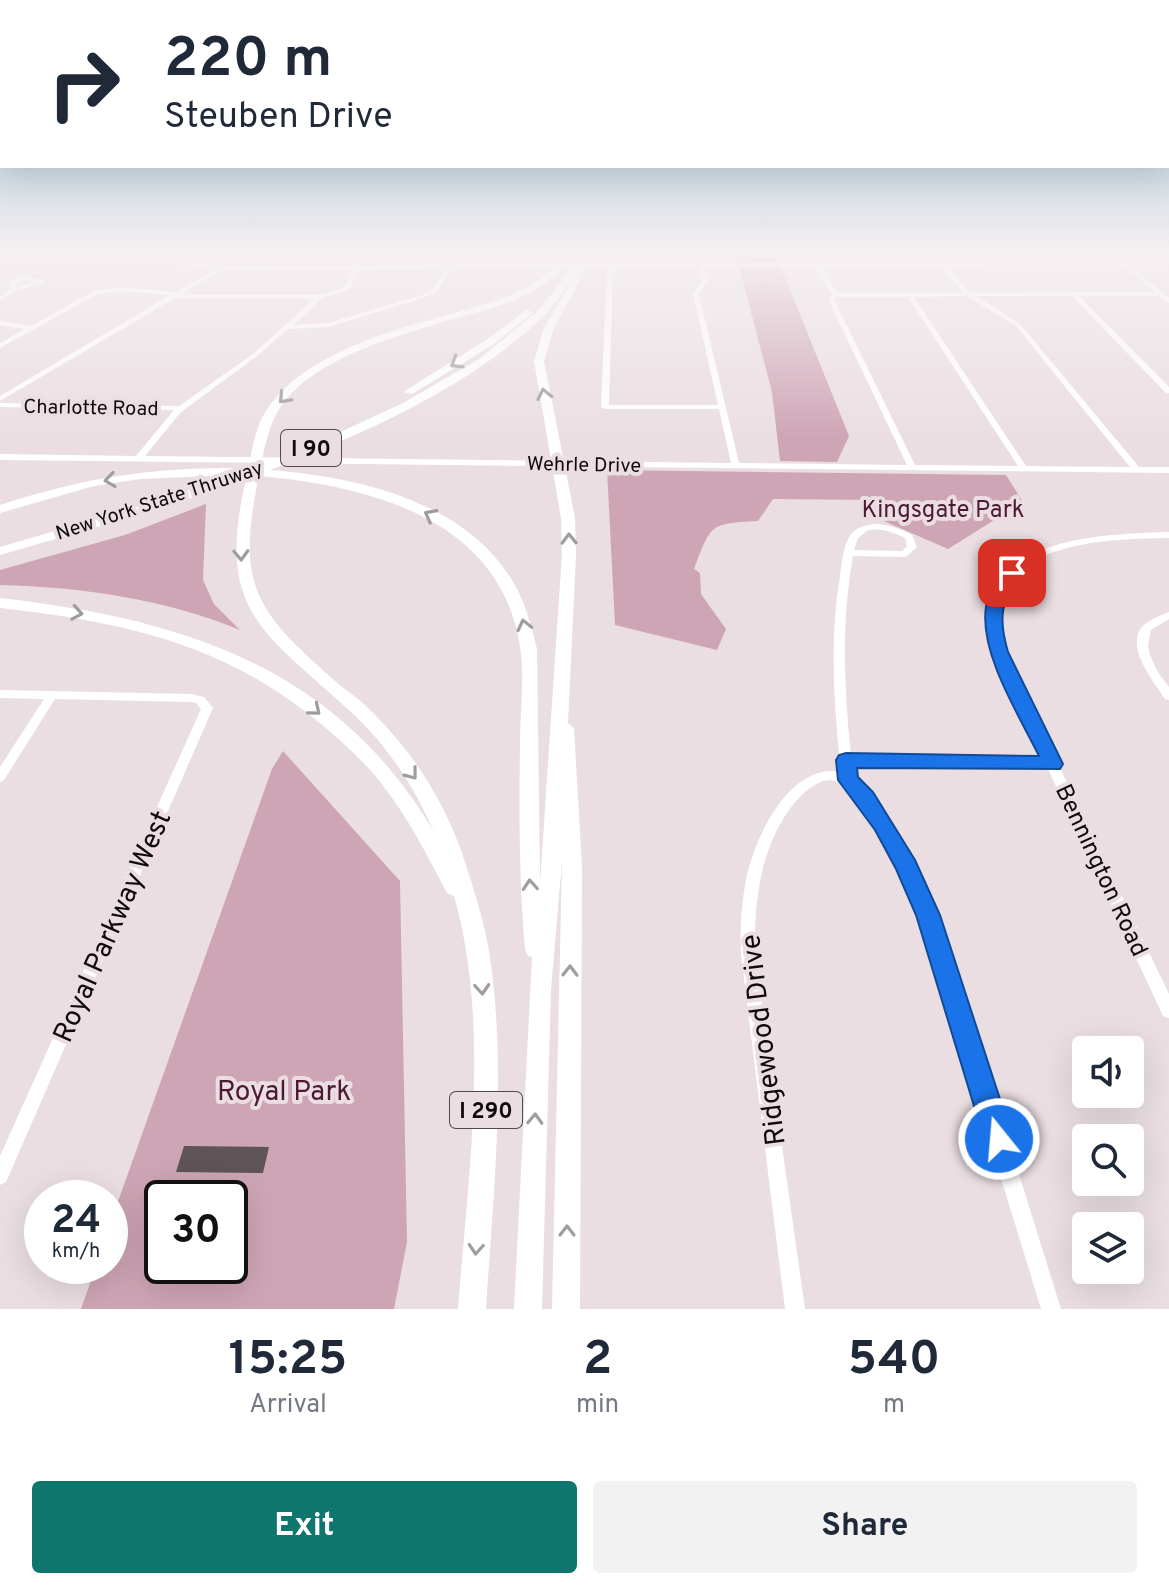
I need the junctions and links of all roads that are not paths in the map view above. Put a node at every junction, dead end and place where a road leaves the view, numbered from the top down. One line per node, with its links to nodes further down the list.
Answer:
1 (55, 316): 17 (street)
2 (140, 316): 20 (street)
3 (298, 316): 16 (street)
4 (358, 316): 16 (street)
5 (456, 316): 46 (highway, one-way to 46)
6 (524, 316): 33 (highway, New York State Thruway / I 90, one-way to 33)
7 (539, 316): 34 (highway, New York State Thruway / I 90)
8 (556, 316): 38 (highway, one-way to 8)
9 (608, 316): 22 (street)
10 (701, 316): 22 (street)
11 (839, 316): 27 (street)
12 (924, 316): 28 (street)
13 (1004, 316): 29 (street)
14 (1095, 316): 19 (street)
15 (0, 323): 17 (street)
16 (286, 327): 23 (street)
17 (33, 328): 18 (street)
18 (0, 346)
19 (1169, 391)
20 (0, 399)
21 (0, 405): 23 (street, Charlotte Road)
22 (722, 407): 26 (street)
23 (182, 408): 25 (street)
24 (0, 457): 25 (street, Wehrle Drive)
25 (138, 459): 26 (street, Wehrle Drive)
26 (736, 466): 27 (street, Wehrle Drive)
27 (912, 467): 28 (street, Wehrle Drive)
28 (1024, 469): 29 (street, Wehrle Drive)
29 (1136, 469): 30 (street, Wehrle Drive)
30 (1169, 470)
31 (0, 509): 47 (highway, one-way to 31)
32 (1169, 535): 43 (street, Bennington Road)
33 (0, 540)
34 (0, 551)
35 (849, 553): 35 (street); 42 (street)
36 (0, 603): 46 (highway, one-way to 46)
37 (1169, 615): 41 (street)
38 (559, 683): 47 (highway); 52 (highway, one-way to 38)
39 (0, 694): 40 (street)
40 (52, 695): 44 (street); 49 (street, Royal Parkway West)
41 (1169, 696)
42 (846, 760): 43 (street); 45 (street)
43 (1053, 764): 48 (street, Bennington Road)
44 (0, 777)
45 (848, 780): 53 (street, Ridgewood Drive); 54 (street)
46 (467, 913): 50 (highway, I 290, one-way to 50)
47 (540, 990): 51 (highway, I 290, one-way to 47)
48 (1169, 1011)
49 (0, 1176)
50 (472, 1309)
51 (528, 1309)
52 (566, 1309)
53 (795, 1309)
54 (1051, 1309)

